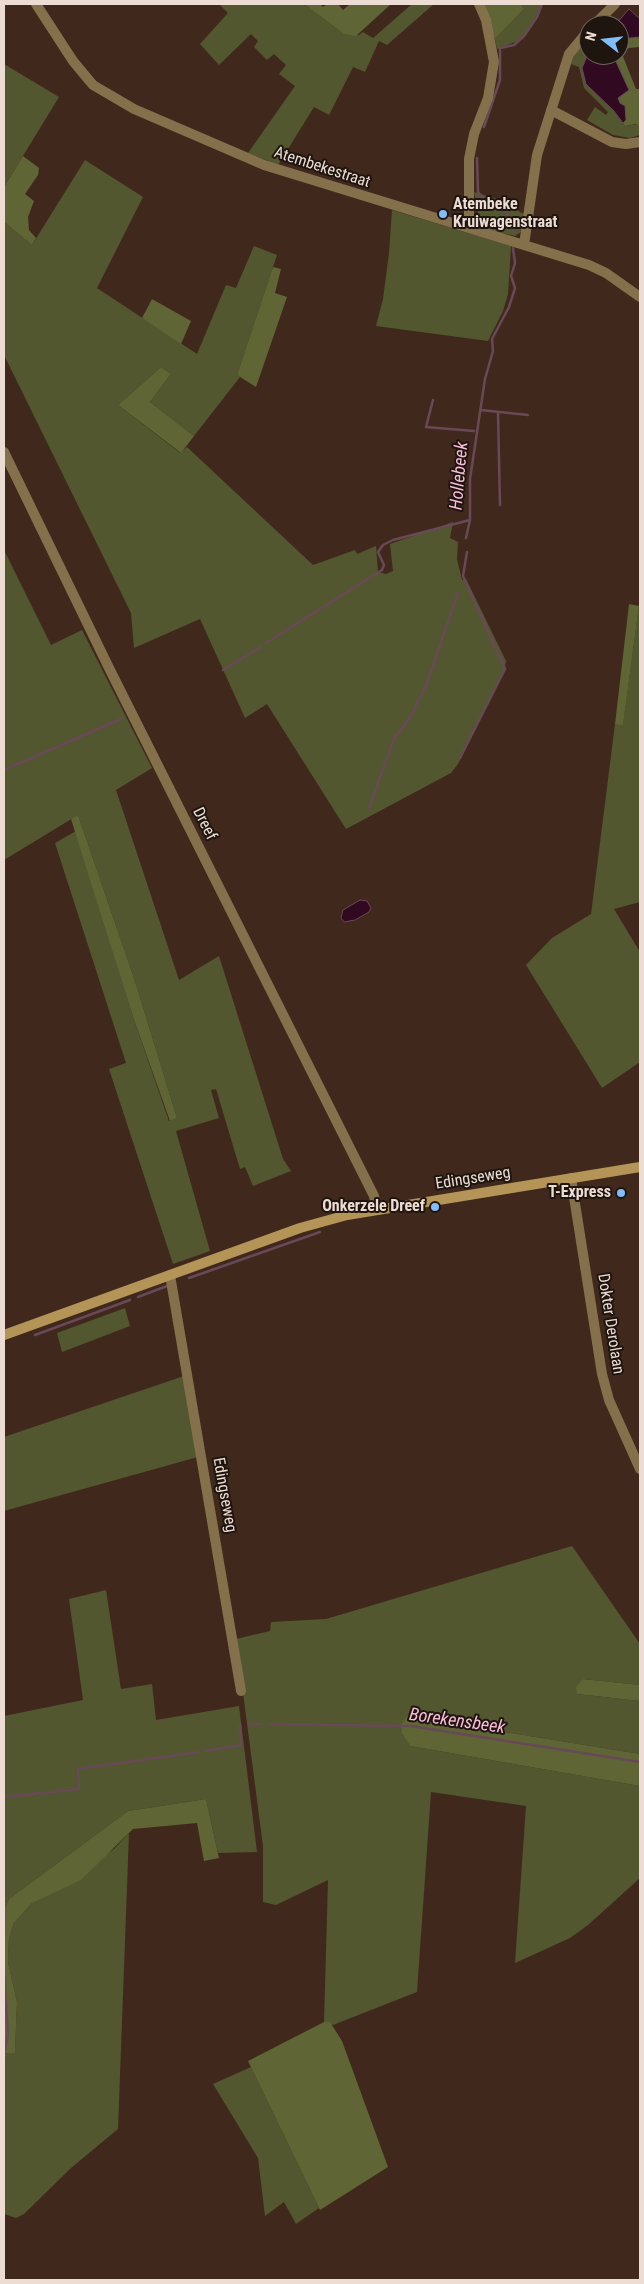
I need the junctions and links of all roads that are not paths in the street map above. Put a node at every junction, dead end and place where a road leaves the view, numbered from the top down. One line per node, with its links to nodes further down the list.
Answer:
1 (36, 4): 8 (street, Atembekestraat)
2 (478, 4): 8 (street)
3 (615, 4): 4 (street)
4 (604, 15)
5 (579, 42): 6 (street)
6 (551, 110): 7 (street); 9 (street)
7 (640, 142)
8 (469, 228): 9 (street, Atembekestraat)
9 (524, 245): 10 (street, Atembekestraat)
10 (640, 297)
11 (4, 452): 14 (street, Dreef)
12 (640, 1167): 13 (main road, Edingseweg)
13 (571, 1178): 14 (main road, Edingseweg); 17 (street, Dokter Derolaan)
14 (377, 1210): 15 (main road, Edingseweg)
15 (170, 1275): 16 (main road, Edingseweg); 18 (street, Edingseweg)
16 (4, 1335)
17 (640, 1469)
18 (241, 1691)

